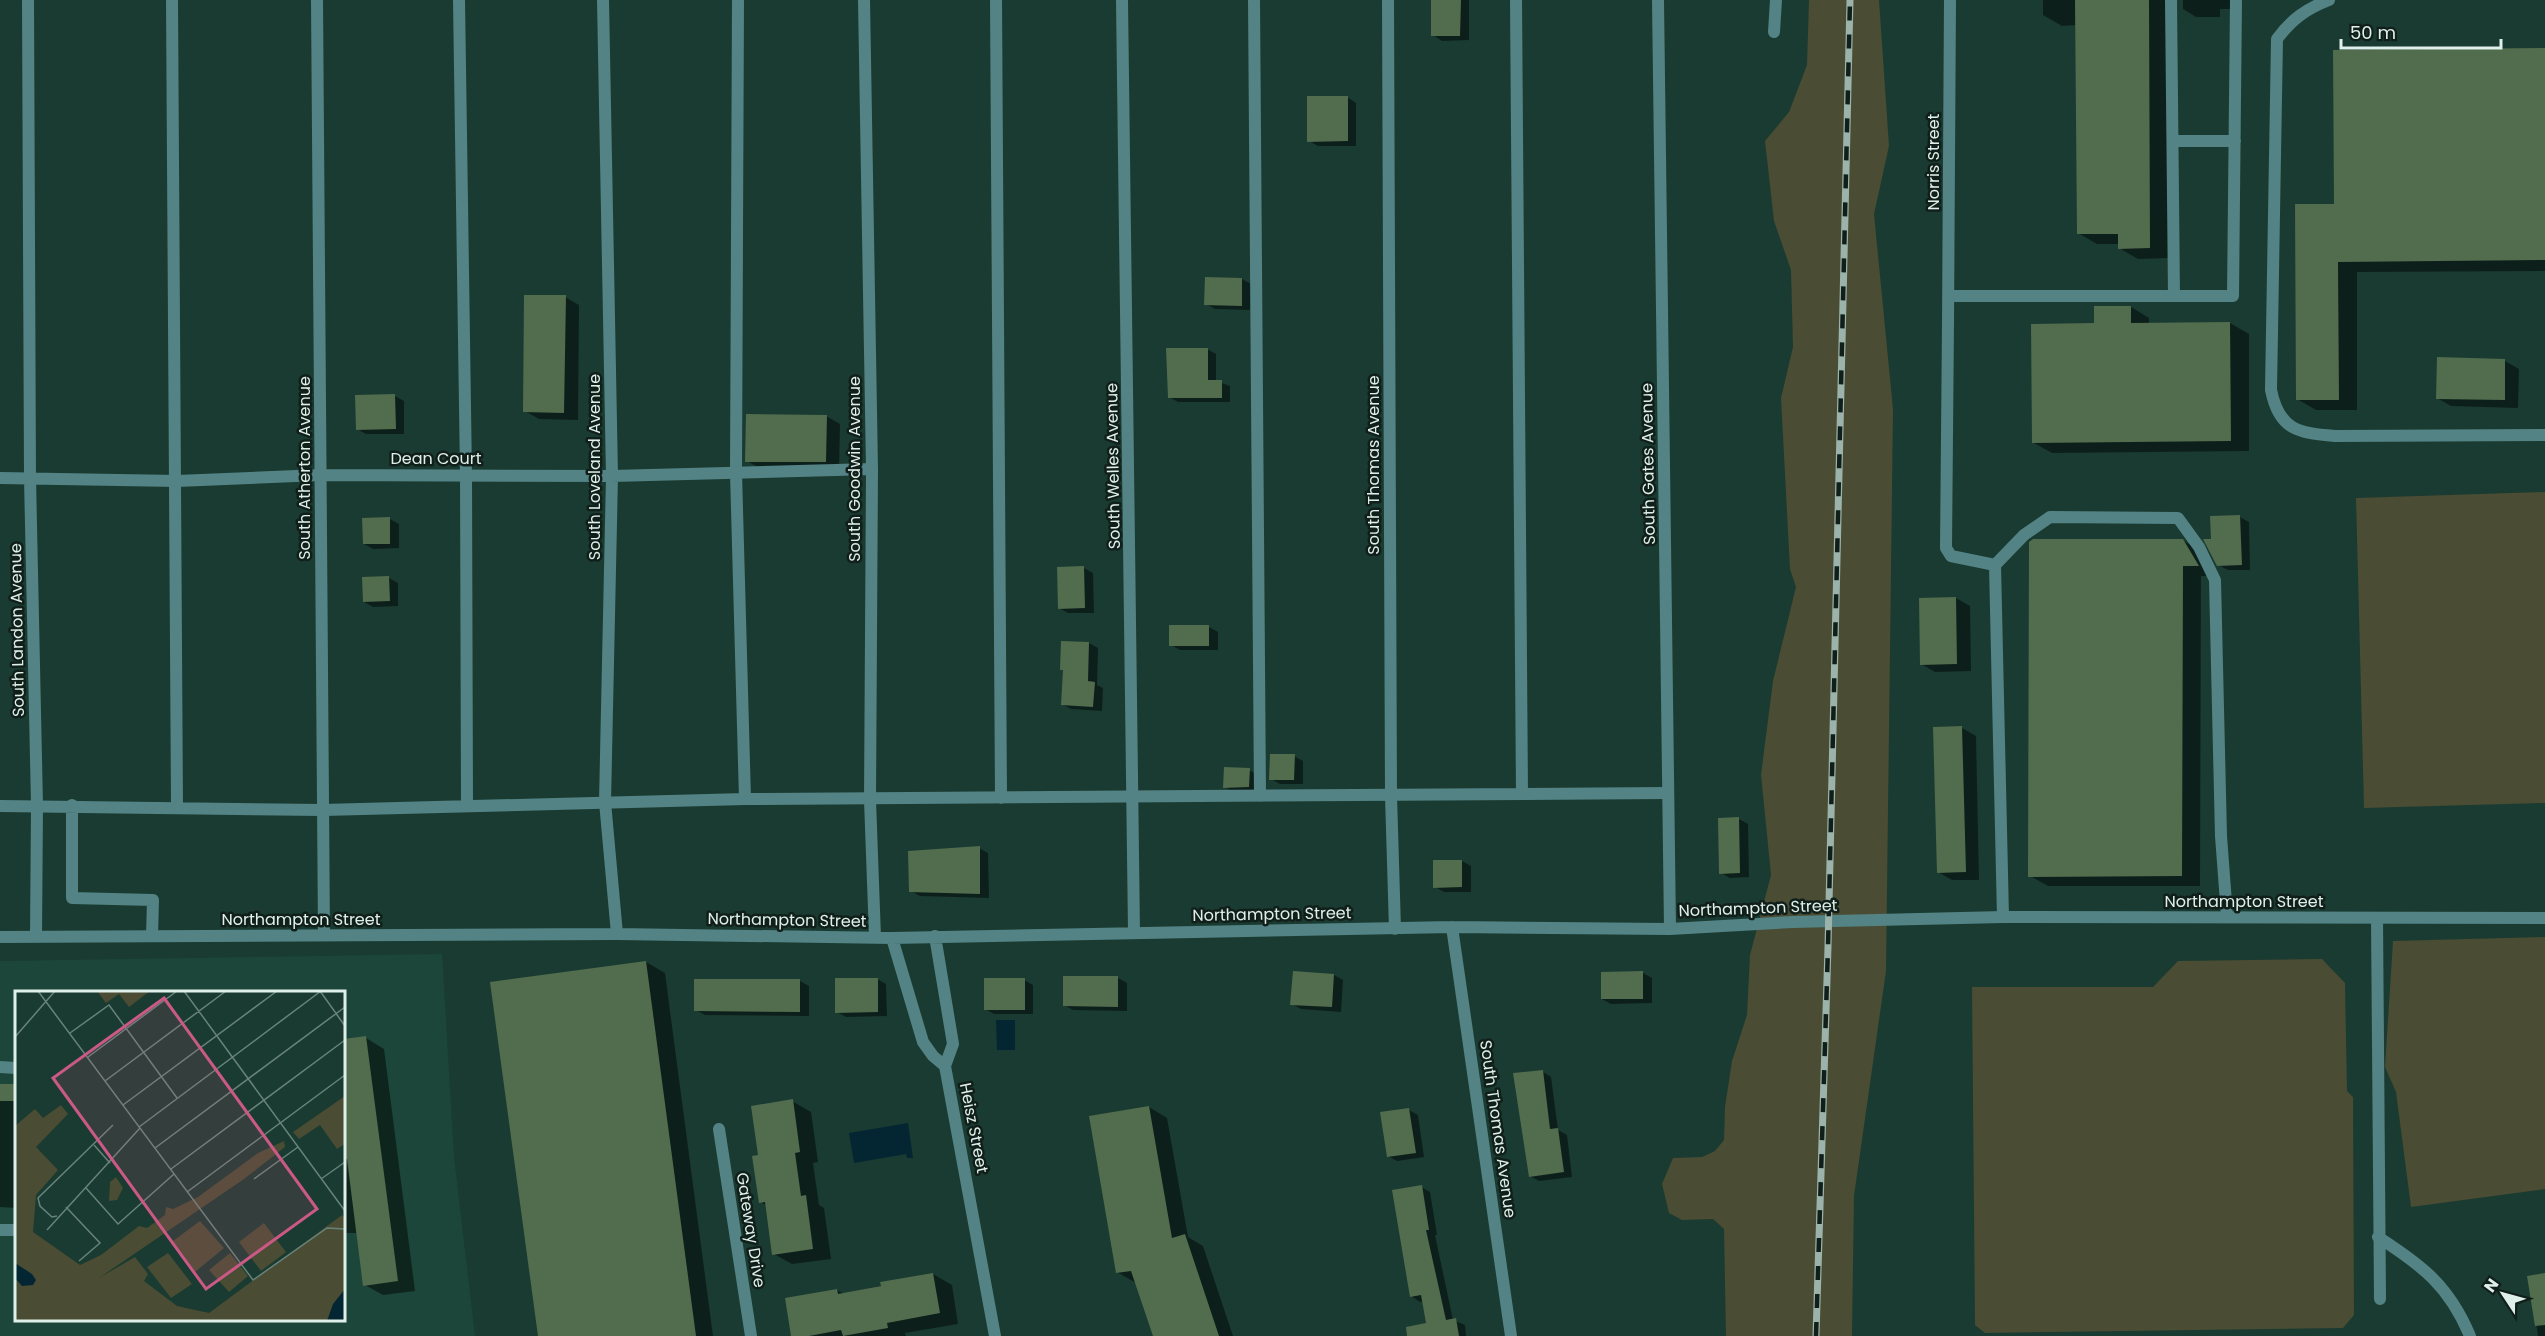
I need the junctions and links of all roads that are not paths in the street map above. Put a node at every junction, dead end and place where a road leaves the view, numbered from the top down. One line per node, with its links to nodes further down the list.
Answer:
1 (28, 0): 31 (street, South Landon Avenue)
2 (172, 0): 32 (street)
3 (317, 0): 28 (street, South Atherton Avenue)
4 (459, 0): 27 (street)
5 (603, 0): 29 (street, South Loveland Avenue)
6 (738, 0): 26 (street)
7 (864, 0): 25 (street, South Goodwin Avenue)
8 (996, 0): 39 (street)
9 (1122, 0): 38 (street, South Welles Avenue)
10 (1254, 0): 36 (street)
11 (1388, 0): 37 (street, South Thomas Avenue)
12 (1516, 0): 35 (street)
13 (1658, 0): 34 (street, South Gates Avenue)
14 (1776, 0): 19 (street)
15 (1950, 0): 22 (street, Norris Street)
16 (2171, 0): 20 (street)
17 (2236, 0): 21 (street)
18 (2329, 0): 24 (street)
19 (1774, 32)
20 (2174, 141): 21 (street); 23 (street)
21 (2235, 141): 23 (street)
22 (1949, 296): 23 (street); 33 (street, Norris Street)
23 (2174, 296)
24 (2545, 435)
25 (872, 469): 26 (street, Dean Court); 41 (street, South Goodwin Avenue)
26 (736, 473): 29 (street, Dean Court); 40 (street)
27 (466, 474): 28 (street, Dean Court); 29 (street, Dean Court); 46 (street)
28 (320, 475): 32 (street, Dean Court); 48 (street, South Atherton Avenue)
29 (612, 476): 42 (street, South Loveland Avenue)
30 (0, 478): 31 (street, Dean Court)
31 (30, 478): 32 (street, Dean Court); 43 (street, South Landon Avenue)
32 (177, 481): 47 (street)
33 (1995, 565): 49 (street); 50 (street)
34 (1668, 793): 35 (street); 54 (street, South Gates Avenue)
35 (1522, 794): 37 (street)
36 (1260, 796): 37 (street); 38 (street)
37 (1391, 796): 55 (street, South Thomas Avenue)
38 (1134, 797): 39 (street); 56 (street, South Welles Avenue)
39 (1001, 798): 41 (street)
40 (745, 800): 41 (street); 42 (street)
41 (870, 800): 63 (street, South Goodwin Avenue)
42 (605, 802): 46 (street); 57 (street, South Loveland Avenue)
43 (37, 805): 44 (street); 45 (street); 59 (street, South Landon Avenue)
44 (72, 805): 47 (street); 60 (street)
45 (0, 806)
46 (467, 806): 48 (street)
47 (177, 807): 48 (street)
48 (323, 810): 58 (street, South Atherton Avenue)
49 (2227, 916): 50 (street, Northampton Street); 51 (street, Northampton Street)
50 (2003, 917): 54 (street, Northampton Street)
51 (2377, 918): 52 (street, Northampton Street); 69 (street)
52 (2545, 918)
53 (1452, 927): 54 (street, Northampton Street); 55 (street, Northampton Street); 73 (street, South Thomas Avenue)
54 (1670, 928)
55 (1395, 929): 56 (street, Northampton Street)
56 (1134, 932): 61 (street, Northampton Street)
57 (617, 934): 58 (street, Northampton Street); 63 (street, Northampton Street)
58 (324, 935): 60 (street, Northampton Street)
59 (36, 936): 60 (street, Northampton Street); 62 (street, Northampton Street)
60 (152, 936)
61 (935, 936): 64 (street, Northampton Street); 65 (street)
62 (0, 937)
63 (875, 937): 64 (street, Northampton Street)
64 (892, 938): 65 (street, Heisz Street)
65 (945, 1066): 72 (street, Heisz Street)
66 (0, 1067): 67 (street)
67 (15, 1068)
68 (719, 1129): 71 (street, Gateway Drive)
69 (2378, 1237): 70 (street); 74 (street)
70 (2380, 1299)
71 (751, 1336)
72 (995, 1336)
73 (1511, 1336)
74 (2470, 1336)

